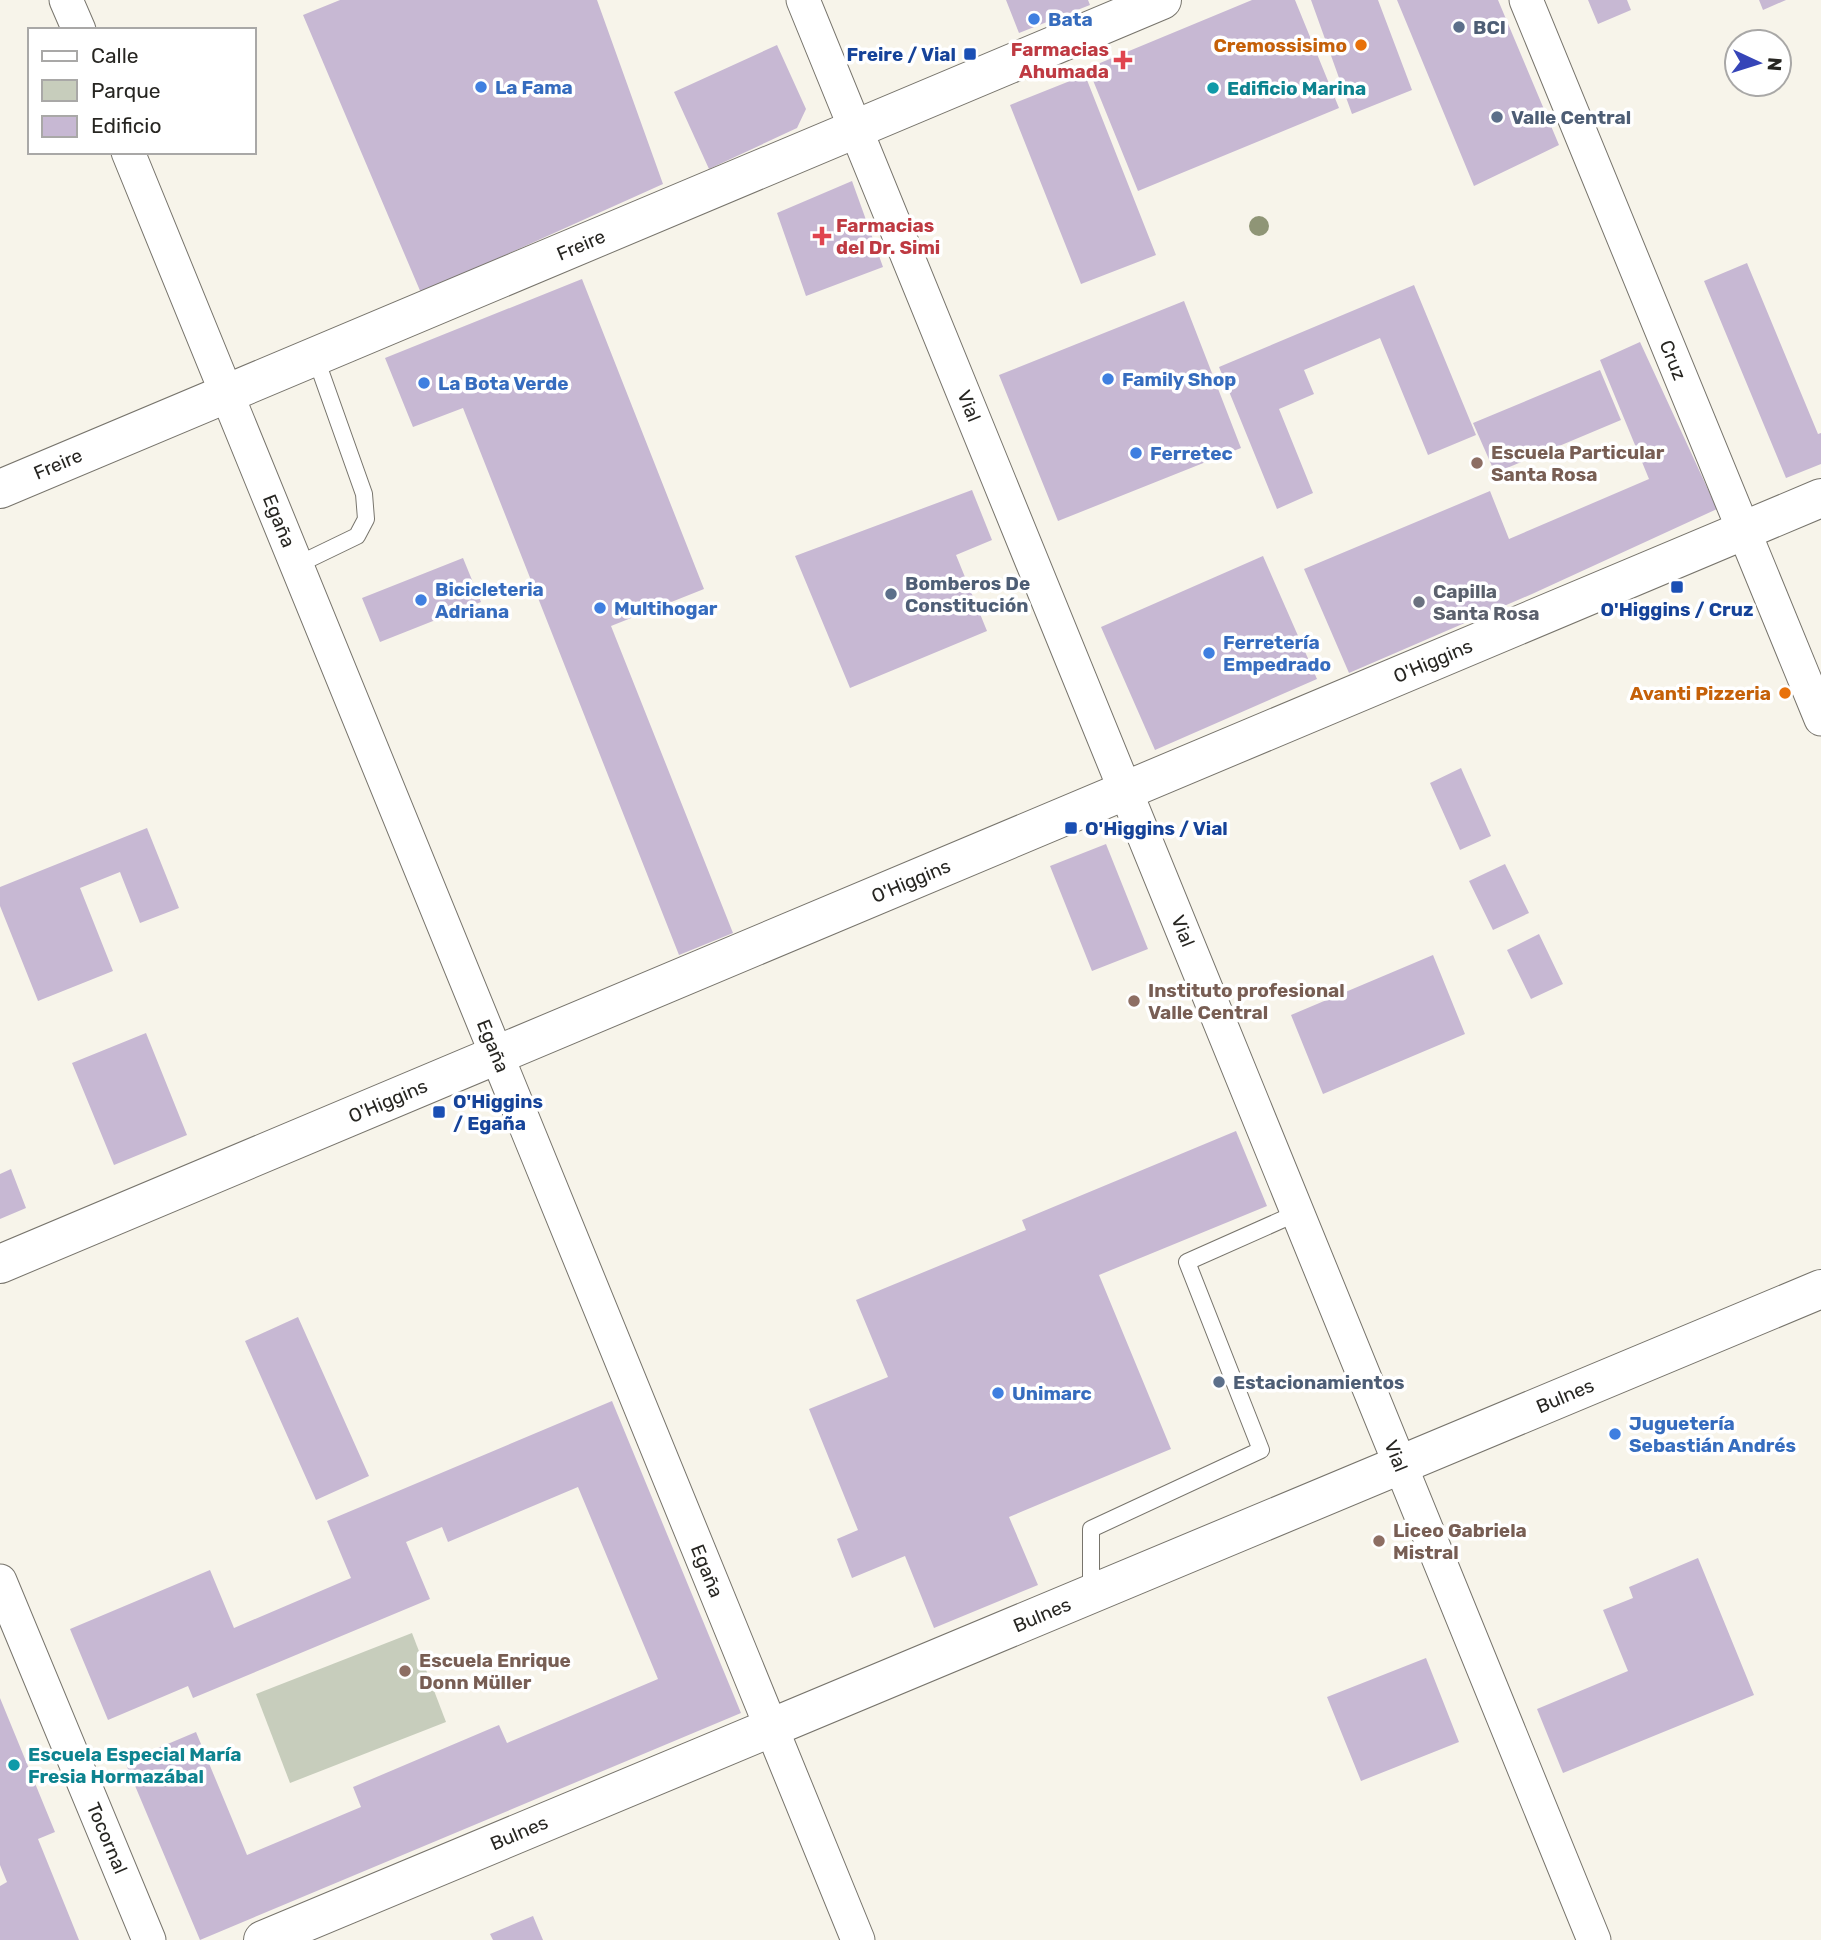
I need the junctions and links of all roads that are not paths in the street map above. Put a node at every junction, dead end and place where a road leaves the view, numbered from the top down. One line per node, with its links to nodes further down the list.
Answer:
1 (66, 0): 5 (street)
2 (803, 0): 6 (street, Vial)
3 (1162, 0): 6 (main road, Freire)
4 (1526, 0): 12 (street, Cruz)
5 (78, 28)
6 (856, 128): 8 (main road, Freire); 15 (street, Vial)
7 (129, 154): 9 (street, Egaña)
8 (315, 356): 9 (main road, Freire); 13 (lane)
9 (227, 393): 10 (main road, Freire); 13 (street, Egaña)
10 (0, 489)
11 (1821, 498): 12 (main road, O'Higgins)
12 (1743, 531): 14 (street, Cruz); 15 (main road, O'Higgins)
13 (297, 565): 16 (street, Egaña)
14 (1821, 719)
15 (1126, 790): 16 (main road, O'Higgins); 17 (street, Vial)
16 (497, 1055): 18 (main road, O'Higgins); 23 (street, Egaña)
17 (1297, 1213): 20 (street, Vial); 22 (lane)
18 (0, 1264)
19 (1821, 1289): 20 (main road, Bulnes)
20 (1400, 1465): 22 (main road, Bulnes); 27 (street, Vial)
21 (0, 1581): 24 (street, Tocornal)
22 (1091, 1594): 23 (main road, Bulnes)
23 (771, 1728): 25 (main road, Bulnes); 26 (street, Egaña)
24 (149, 1940)
25 (263, 1940)
26 (858, 1940)
27 (1594, 1940)

